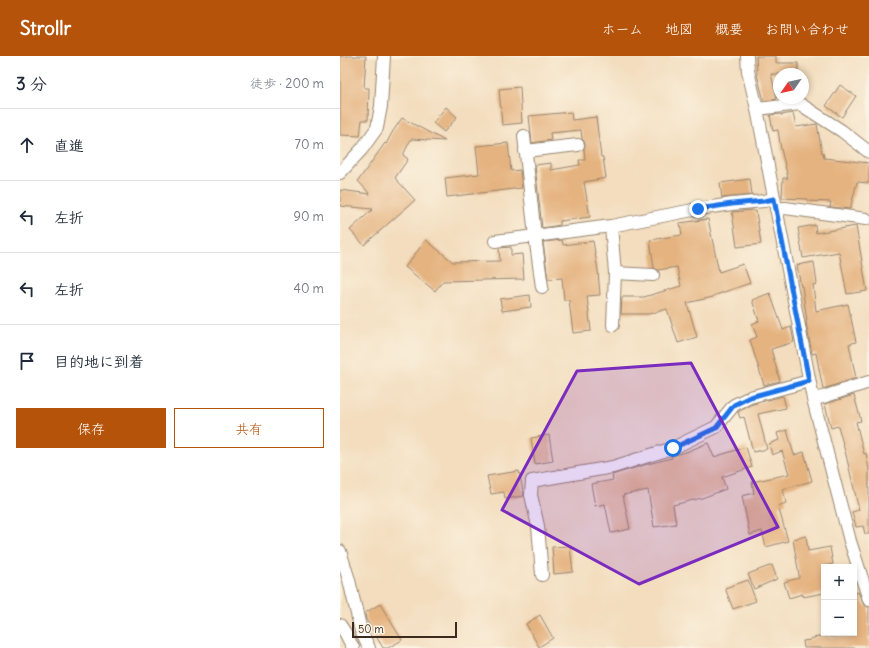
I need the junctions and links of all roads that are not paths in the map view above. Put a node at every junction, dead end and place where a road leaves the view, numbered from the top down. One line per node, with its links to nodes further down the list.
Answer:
1 (384, 56): 8 (street)
2 (747, 56): 3 (street)
3 (757, 109): 7 (street); 9 (street)
4 (524, 136): 6 (street)
5 (578, 146): 6 (street)
6 (525, 151): 12 (street)
7 (869, 152)
8 (340, 173)
9 (775, 204): 10 (street); 11 (street); 18 (street)
10 (866, 219)
11 (610, 226): 12 (street); 14 (street)
12 (536, 236): 13 (street); 16 (street)
13 (495, 241)
14 (615, 273): 15 (street); 17 (street)
15 (653, 275)
16 (542, 287)
17 (613, 325)
18 (809, 381): 20 (street); 22 (street)
19 (869, 382): 20 (street)
20 (813, 400): 23 (street)
21 (340, 551): 26 (street)
22 (542, 575)
23 (869, 600)
24 (340, 625): 25 (street)
25 (353, 648)
26 (369, 648)

